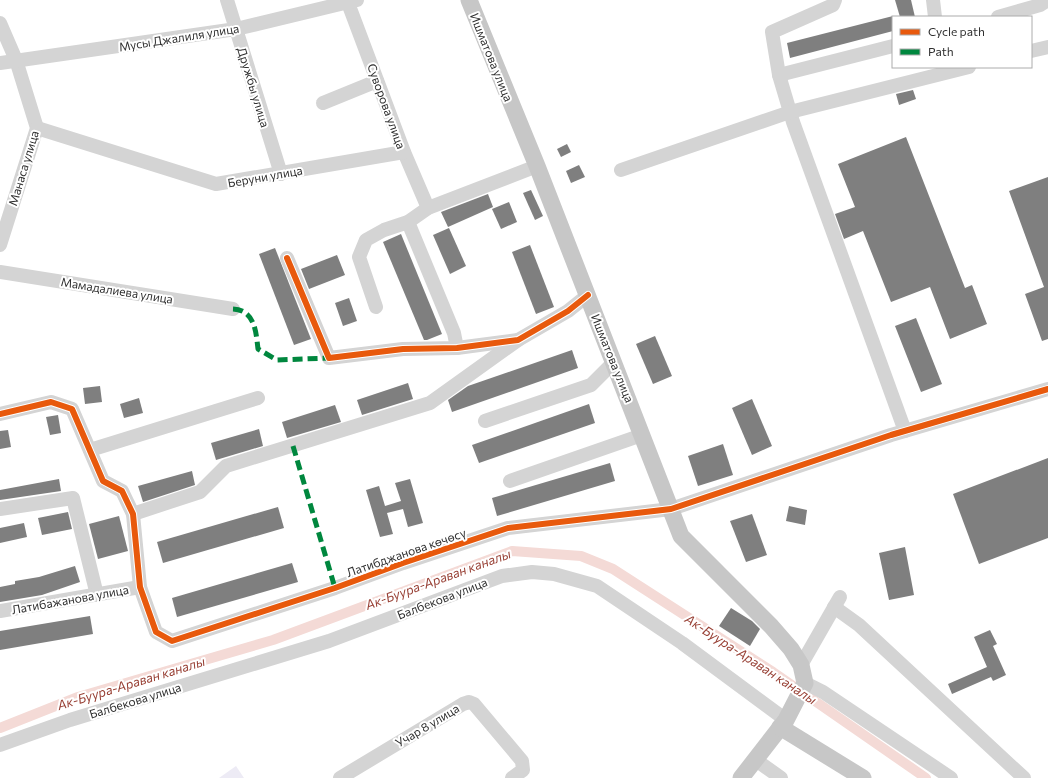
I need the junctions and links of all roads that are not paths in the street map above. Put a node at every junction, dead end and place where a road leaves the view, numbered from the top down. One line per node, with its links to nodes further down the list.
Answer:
1 (227, 0): 10 (street, Дружбы улица)
2 (469, 0): 23 (main road, Ишматова улица)
3 (835, 0): 17 (street)
4 (933, 0): 7 (street)
5 (1048, 0): 8 (street)
6 (352, 2): 10 (street, Мусы Джалиля улица); 18 (street, Суворова улица)
7 (935, 16)
8 (1001, 16)
9 (0, 23): 14 (street, Манаса улица)
10 (236, 29): 14 (street, Мусы Джалиля улица); 25 (street, Дружбы улица)
11 (892, 46): 17 (street)
12 (1048, 47): 13 (street)
13 (1032, 51)
14 (16, 60): 15 (street, Мусы Джалиля улица); 21 (street, Манаса улица)
15 (0, 63)
16 (965, 68): 20 (street)
17 (779, 75): 20 (street)
18 (377, 81): 19 (street); 22 (street, Суворова улица)
19 (323, 103)
20 (790, 112): 24 (street); 44 (street)
21 (37, 128): 25 (street, Беруни улица); 27 (street, Манаса улица)
22 (404, 152): 25 (street, Беруни улица); 26 (street, Суворова улица)
23 (537, 166): 26 (street); 32 (main road, Ишматова улица)
24 (621, 170)
25 (281, 174)
26 (428, 208): 28 (street)
27 (4, 219): 29 (street, Манаса улица)
28 (408, 222): 33 (street); 36 (street)
29 (0, 245)
30 (287, 258): 36 (street)
31 (0, 272): 34 (street, Мамадалиева улица)
32 (588, 295): 35 (street); 37 (main road, Ишматова улица)
33 (376, 307)
34 (234, 308)
35 (518, 340): 36 (street); 50 (street)
36 (457, 348)
37 (614, 362): 43 (street); 45 (main road, Ишматова улица)
38 (1048, 389): 41 (street)
39 (258, 398): 46 (street)
40 (1048, 400): 41 (street)
41 (1003, 402): 44 (street)
42 (0, 414): 46 (street)
43 (485, 421)
44 (905, 431): 49 (street)
45 (642, 435): 47 (street); 49 (main road, Ишматова улица)
46 (90, 450): 50 (street)
47 (510, 481)
48 (0, 509): 52 (street)
49 (671, 509): 51 (street, Латибджанова көчөсү); 54 (main road, Ишматова улица)
50 (133, 514): 51 (street)
51 (140, 586): 52 (street, Латибажанова улица)
52 (97, 595): 53 (street, Латибажанова улица)
53 (0, 611)
54 (801, 665): 55 (main road, Ишматова улица); 65 (street)
55 (805, 683): 56 (main road); 64 (street)
56 (785, 720): 57 (street, Балбекова улица); 58 (main road); 63 (main road)
57 (0, 745)
58 (756, 760): 61 (main road); 62 (street)
59 (340, 778): 60 (street, Учар 8 улица)
60 (512, 778)
61 (741, 778)
62 (781, 778)
63 (863, 778)
64 (952, 778)
65 (1024, 778)

